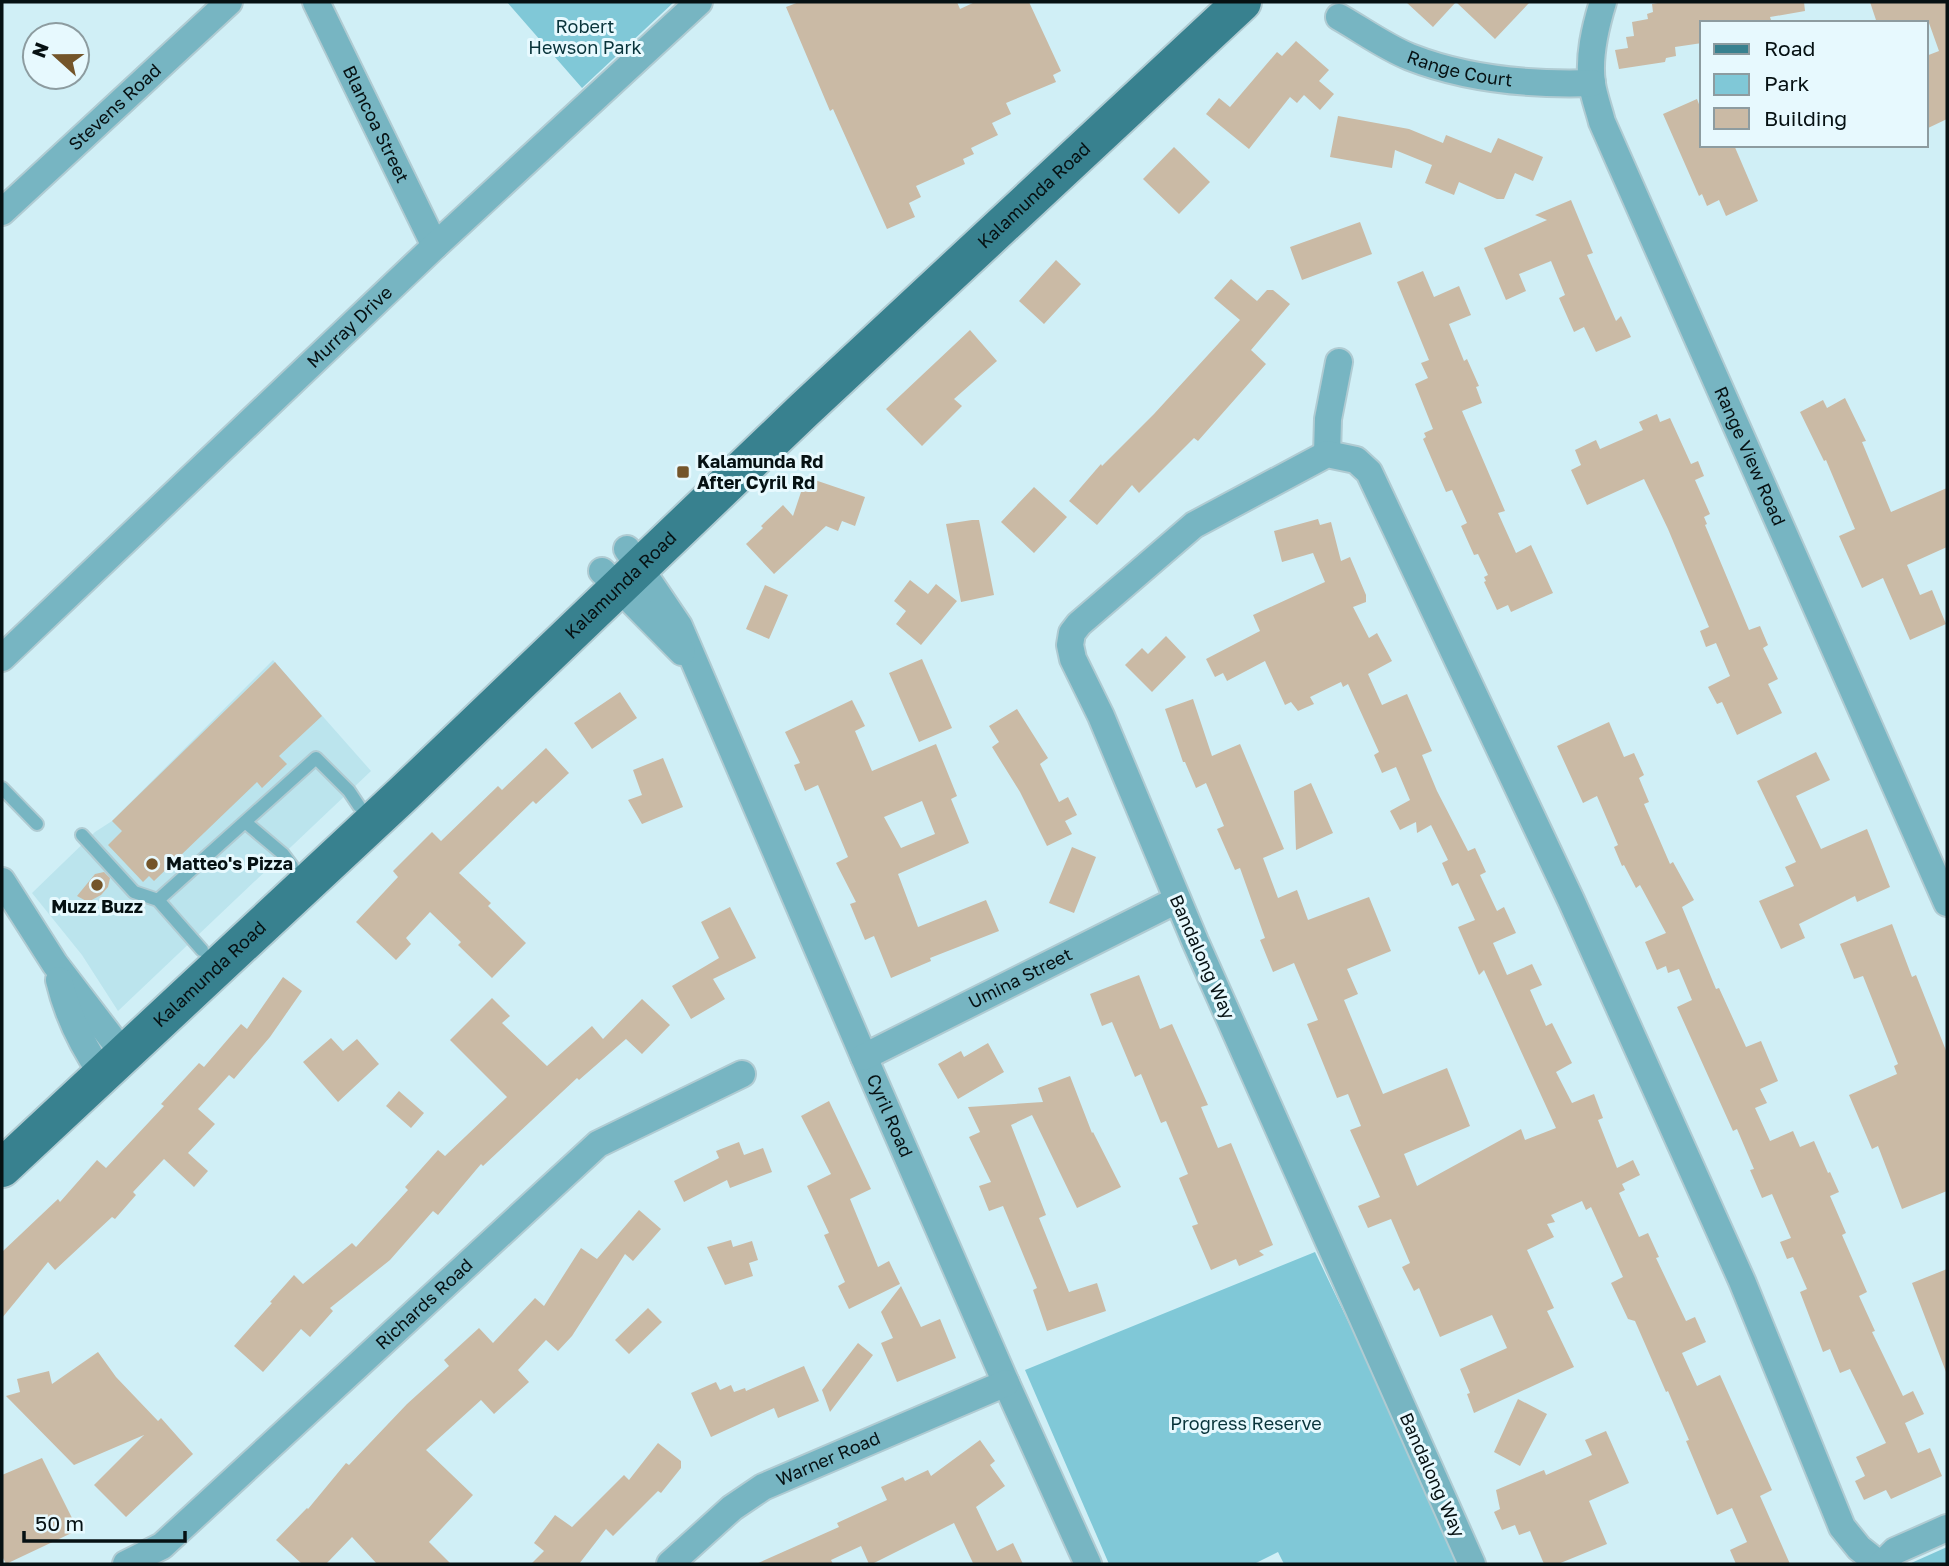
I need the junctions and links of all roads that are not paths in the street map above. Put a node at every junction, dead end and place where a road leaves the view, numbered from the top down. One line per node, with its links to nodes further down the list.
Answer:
1 (229, 2): 9 (street, Stevens Road)
2 (316, 2): 10 (street, Blancoa Street)
3 (699, 2): 10 (street, Murray Drive)
4 (1210, 2): 13 (main road, Kalamunda Road)
5 (1242, 2): 13 (main road, Kalamunda Road)
6 (1603, 2): 8 (street, Range View Road)
7 (1339, 17): 8 (street, Range Court)
8 (1592, 83): 24 (street, Range View Road)
9 (2, 212)
10 (435, 246): 14 (street, Murray Drive)
11 (1339, 362): 12 (street)
12 (1327, 454): 23 (street, Bandalong Way); 37 (street)
13 (622, 568): 16 (main road, Kalamunda Road); 26 (main road, Kalamunda Road); 27 (street, Cyril Road)
14 (2, 658)
15 (2, 788): 18 (lane)
16 (359, 806): 17 (lane); 20 (main road, Kalamunda Road)
17 (245, 822): 20 (lane); 22 (lane)
18 (37, 824)
19 (82, 835): 22 (lane)
20 (292, 866): 25 (main road, Kalamunda Road)
21 (2, 881): 26 (street)
22 (158, 900): 25 (lane)
23 (1177, 900): 27 (street, Umina Street); 36 (street, Bandalong Way)
24 (1947, 903)
25 (202, 950): 26 (main road, Kalamunda Road)
26 (105, 1054): 29 (main road, Kalamunda Road); 30 (main road, Kalamunda Road)
27 (864, 1057): 31 (street, Cyril Road)
28 (742, 1074): 33 (street, Richards Road)
29 (2, 1138)
30 (2, 1168)
31 (1006, 1383): 34 (street, Warner Road); 35 (street, Cyril Road)
32 (1947, 1528): 37 (street)
33 (126, 1564)
34 (670, 1564)
35 (1088, 1564)
36 (1472, 1564)
37 (1881, 1564)

